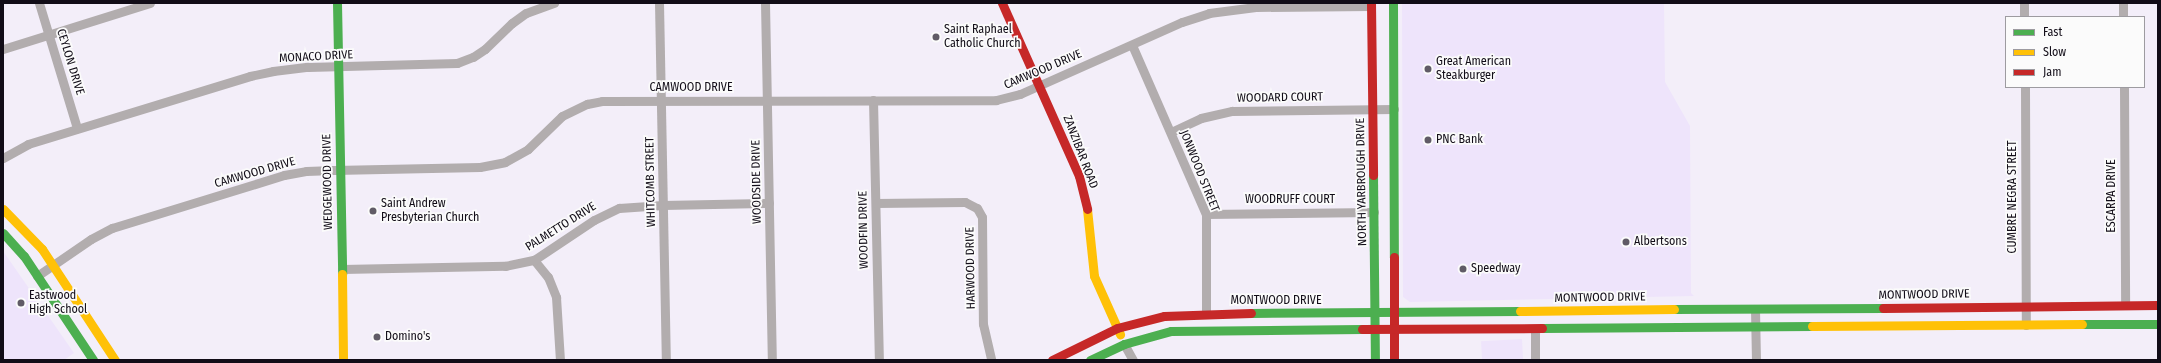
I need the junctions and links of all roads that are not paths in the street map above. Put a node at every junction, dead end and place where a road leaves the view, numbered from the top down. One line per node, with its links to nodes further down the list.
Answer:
1 (39, 3): 14 (street, CEYLON DRIVE)
2 (150, 3): 14 (street)
3 (337, 3): 17 (main road, WEDGEWOOD DRIVE)
4 (554, 3): 17 (street, MONACO DRIVE)
5 (659, 3): 22 (street, WHITCOMB STREET)
6 (765, 3): 21 (street, WOODSIDE DRIVE)
7 (1002, 3): 18 (main road, ZANZIBAR ROAD)
8 (1393, 3): 25 (main road)
9 (2024, 3): 12 (street)
10 (2123, 3): 13 (street)
11 (1371, 5): 15 (street, CAMWOOD DRIVE); 24 (main road, NORTH YARBROUGH DRIVE)
12 (2024, 16)
13 (2123, 16)
14 (49, 35): 16 (street); 26 (street, CEYLON DRIVE)
15 (1132, 45): 18 (street, CAMWOOD DRIVE); 27 (street, JONWOOD STREET)
16 (3, 49)
17 (338, 67): 26 (street, MONACO DRIVE); 29 (main road, WEDGEWOOD DRIVE)
18 (1039, 85): 23 (street, CAMWOOD DRIVE); 50 (main road, ZANZIBAR ROAD)
19 (2025, 88): 43 (street, CUMBRE NEGRA STREET)
20 (2124, 88): 41 (street, ESCARPA DRIVE)
21 (768, 99): 22 (street, CAMWOOD DRIVE); 23 (street, CAMWOOD DRIVE); 30 (street, WOODSIDE DRIVE)
22 (662, 100): 29 (street, CAMWOOD DRIVE); 32 (street, WHITCOMB STREET)
23 (873, 100): 31 (street, WOODFIN DRIVE)
24 (1373, 109): 25 (street, WOODARD COURT); 27 (street, WOODARD COURT); 34 (main road, NORTH YARBROUGH DRIVE)
25 (1394, 109): 47 (main road)
26 (77, 128): 28 (street, MONACO DRIVE)
27 (1171, 132): 35 (street, JONWOOD STREET)
28 (3, 158)
29 (340, 170): 38 (street, CAMWOOD DRIVE); 39 (main road, WEDGEWOOD DRIVE)
30 (769, 203): 32 (street, PALMETTO DRIVE); 62 (street, WOODSIDE DRIVE)
31 (876, 203): 63 (street, WOODFIN DRIVE); 64 (street, HARWOOD DRIVE)
32 (663, 204): 37 (street, PALMETTO DRIVE); 61 (street, WHITCOMB STREET)
33 (3, 209): 38 (main road)
34 (1374, 212): 35 (street, WOODRUFF COURT); 46 (main road, NORTH YARBROUGH DRIVE)
35 (1206, 214): 45 (street, JONWOOD STREET)
36 (3, 232): 40 (main road)
37 (534, 260): 39 (street, PALMETTO DRIVE); 60 (street)
38 (53, 265): 40 (street, CAMWOOD DRIVE); 56 (main road)
39 (342, 269): 59 (main road, WEDGEWOOD DRIVE)
40 (37, 276): 57 (main road)
41 (2125, 305): 42 (main road, MONTWOOD DRIVE); 43 (main road, MONTWOOD DRIVE)
42 (2158, 305)
43 (2026, 306): 44 (main road, MONTWOOD DRIVE); 49 (street, CUMBRE NEGRA STREET)
44 (1755, 309): 47 (main road, MONTWOOD DRIVE); 52 (street)
45 (1206, 313): 46 (main road, MONTWOOD DRIVE); 50 (main road, MONTWOOD DRIVE)
46 (1375, 313): 47 (main road, MONTWOOD DRIVE); 53 (main road, NORTH YARBROUGH DRIVE)
47 (1394, 313): 54 (main road)
48 (2158, 324): 49 (main road)
49 (2026, 325): 52 (main road)
50 (1117, 328): 55 (main road, ZANZIBAR ROAD); 65 (main road, MONTWOOD DRIVE)
51 (1535, 328): 52 (main road); 54 (main road); 70 (street)
52 (1755, 328): 71 (street)
53 (1374, 330): 54 (main road); 55 (main road); 68 (main road, NORTH YARBROUGH DRIVE)
54 (1394, 330): 69 (main road)
55 (1124, 344): 66 (main road); 67 (street, ZANZIBAR ROAD)
56 (108, 349): 57 (main road); 58 (main road)
57 (91, 360)
58 (115, 360)
59 (343, 360)
60 (560, 360)
61 (666, 360)
62 (772, 360)
63 (879, 360)
64 (991, 360)
65 (1052, 360)
66 (1090, 360)
67 (1133, 360)
68 (1375, 360)
69 (1394, 360)
70 (1535, 360)
71 (1756, 360)

